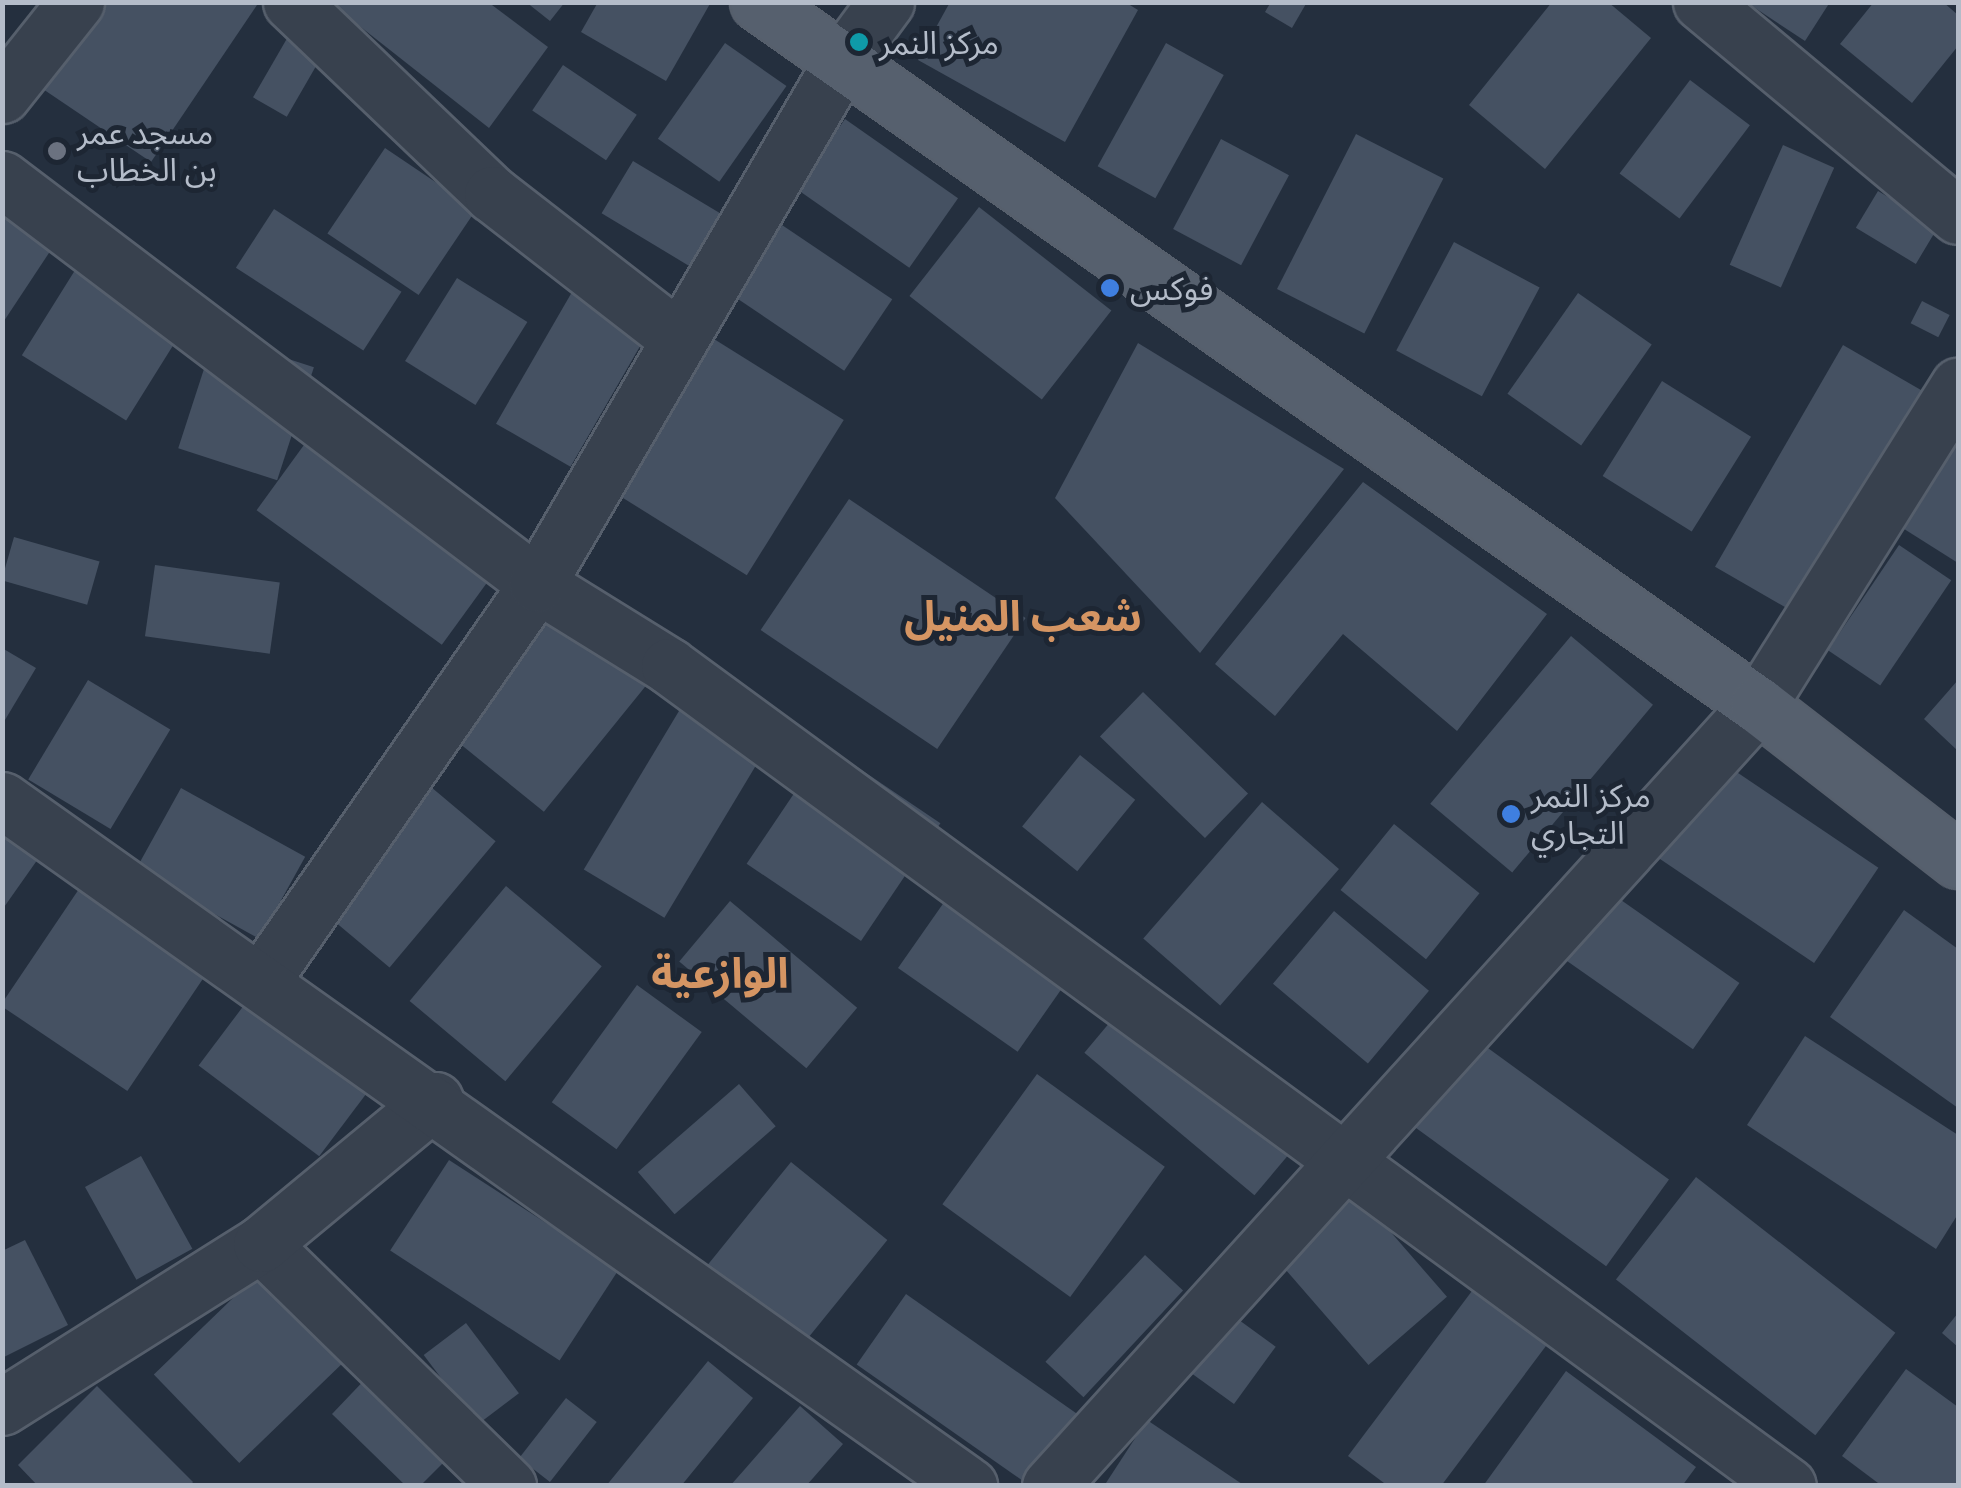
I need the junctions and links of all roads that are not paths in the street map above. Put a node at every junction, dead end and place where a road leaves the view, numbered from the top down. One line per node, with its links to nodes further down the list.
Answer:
1 (76, 2): 7 (street)
2 (291, 2): 10 (street)
3 (758, 2): 6 (main road)
4 (886, 2): 6 (street)
5 (1701, 2): 9 (street)
6 (842, 63): 10 (street); 13 (main road)
7 (2, 95)
8 (2, 179): 12 (street)
9 (1958, 216)
10 (679, 340): 12 (street)
11 (1958, 386): 13 (street)
12 (537, 584): 16 (street); 18 (street)
13 (1758, 705): 15 (main road); 18 (street)
14 (2, 800): 16 (street)
15 (1958, 860)
16 (264, 977): 17 (street)
17 (435, 1100): 19 (street); 22 (street)
18 (1341, 1157): 23 (street); 24 (street)
19 (261, 1244): 20 (street); 21 (street)
20 (2, 1407)
21 (508, 1486)
22 (969, 1486)
23 (1050, 1486)
24 (1788, 1486)

